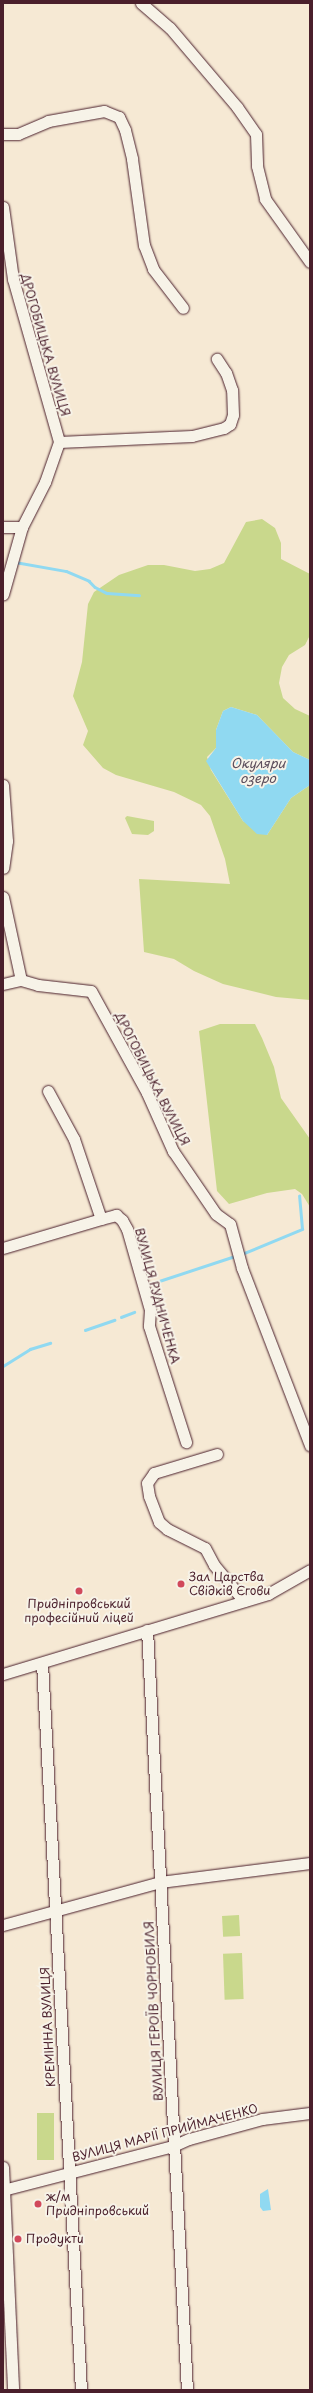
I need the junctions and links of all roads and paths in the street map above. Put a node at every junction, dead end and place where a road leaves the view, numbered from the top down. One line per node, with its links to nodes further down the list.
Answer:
1 (141, 3): 4 (street)
2 (3, 134): 5 (street)
3 (3, 207): 7 (street, ДРОГОБИЦЬКА ВУЛИЦЯ)
4 (310, 262)
5 (183, 308)
6 (217, 358): 7 (street)
7 (59, 442): 9 (street)
8 (3, 527): 9 (street)
9 (22, 527): 10 (street)
10 (3, 594)
11 (3, 785): 12 (street)
12 (3, 868)
13 (3, 897): 14 (street)
14 (21, 980): 15 (street); 19 (street, ДРОГОБИЦЬКА ВУЛИЦЯ)
15 (3, 984)
16 (48, 1091): 17 (street)
17 (101, 1219): 18 (street); 20 (street, ВУЛИЦЯ РУДНИЧЕНКА)
18 (3, 1248)
19 (309, 1440)
20 (186, 1442)
21 (217, 1454): 23 (street)
22 (310, 1570): 23 (street)
23 (244, 1601): 24 (street)
24 (147, 1630): 25 (street); 28 (street, ВУЛИЦЯ ГЕРОЇВ ЧОРНОБИЛЯ)
25 (42, 1663): 26 (street); 29 (street, КРЕМІННА ВУЛИЦЯ)
26 (3, 1674)
27 (310, 1863): 28 (street)
28 (160, 1882): 29 (street); 32 (street, ВУЛИЦЯ ГЕРОЇВ ЧОРНОБИЛЯ)
29 (55, 1911): 30 (street); 34 (street, КРЕМІННА ВУЛИЦЯ)
30 (3, 1925)
31 (310, 2113): 32 (street, ВУЛИЦЯ МАРІЇ ПРИЙМАЧЕНКО)
32 (173, 2146): 34 (street, ВУЛИЦЯ МАРІЇ ПРИЙМАЧЕНКО); 38 (street, ВУЛИЦЯ ГЕРОЇВ ЧОРНОБИЛЯ)
33 (3, 2167): 35 (street)
34 (68, 2173): 35 (street, ВУЛИЦЯ МАРІЇ ПРИЙМАЧЕНКО); 37 (street, КРЕМІННА ВУЛИЦЯ)
35 (4, 2190): 36 (street)
36 (13, 2390)
37 (81, 2390)
38 (187, 2390)

